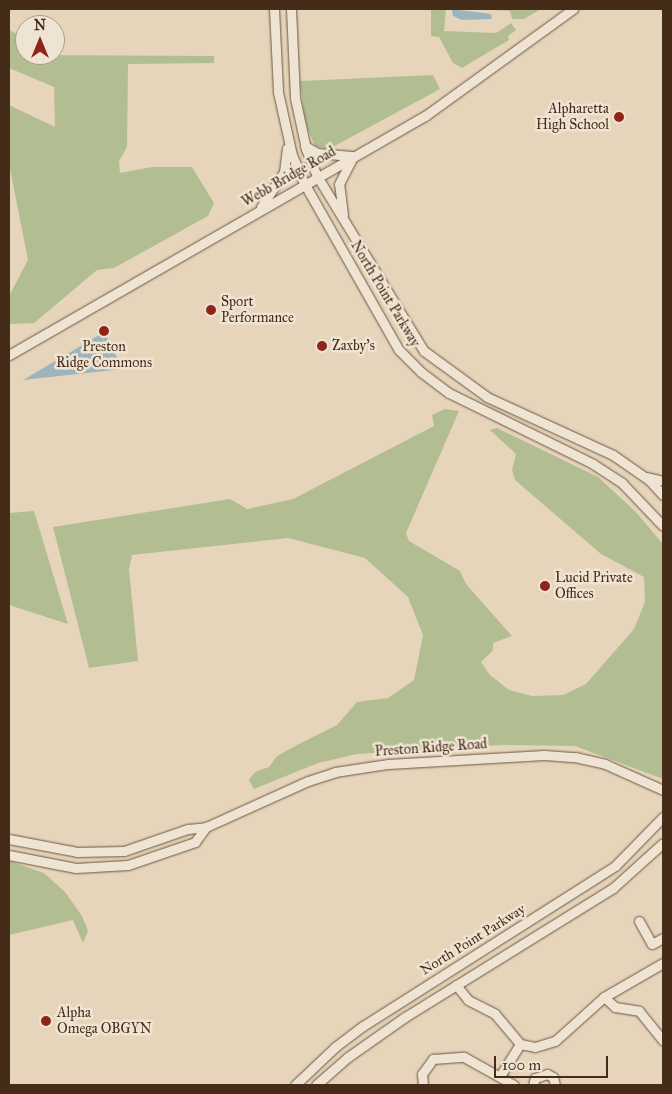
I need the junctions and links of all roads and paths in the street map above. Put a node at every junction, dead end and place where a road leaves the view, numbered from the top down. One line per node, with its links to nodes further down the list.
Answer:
1 (274, 9): 4 (street, North Point Parkway)
2 (291, 9): 5 (street, North Point Parkway)
3 (573, 9): 6 (street, Webb Bridge Road)
4 (286, 137): 8 (street, North Point Parkway); 9 (street)
5 (305, 145): 6 (street); 7 (street, North Point Parkway)
6 (353, 156): 7 (street, Webb Bridge Road); 10 (street)
7 (317, 176): 8 (street, Webb Bridge Road); 10 (street, North Point Parkway)
8 (304, 183): 9 (street, Webb Bridge Road); 15 (street, North Point Parkway)
9 (258, 210): 11 (street, Webb Bridge Road)
10 (346, 224): 12 (street, North Point Parkway)
11 (9, 354)
12 (640, 474): 13 (street); 14 (street, North Point Parkway)
13 (663, 481)
14 (663, 496)
15 (663, 526)
16 (663, 790): 18 (street, Preston Ridge Road)
17 (663, 817): 30 (street, North Point Parkway)
18 (206, 827): 19 (street, Preston Ridge Road); 21 (street, Preston Ridge Road)
19 (9, 839)
20 (663, 844): 25 (street)
21 (9, 855)
22 (639, 921): 23 (street)
23 (663, 938)
24 (663, 963): 26 (street)
25 (456, 985): 28 (street); 31 (street)
26 (604, 997): 27 (street); 28 (street)
27 (663, 1041)
28 (520, 1044): 29 (street)
29 (500, 1076): 32 (street); 33 (street)
30 (295, 1085)
31 (316, 1085)
32 (423, 1085)
33 (514, 1085)
34 (533, 1085): 35 (street)
35 (555, 1085)

